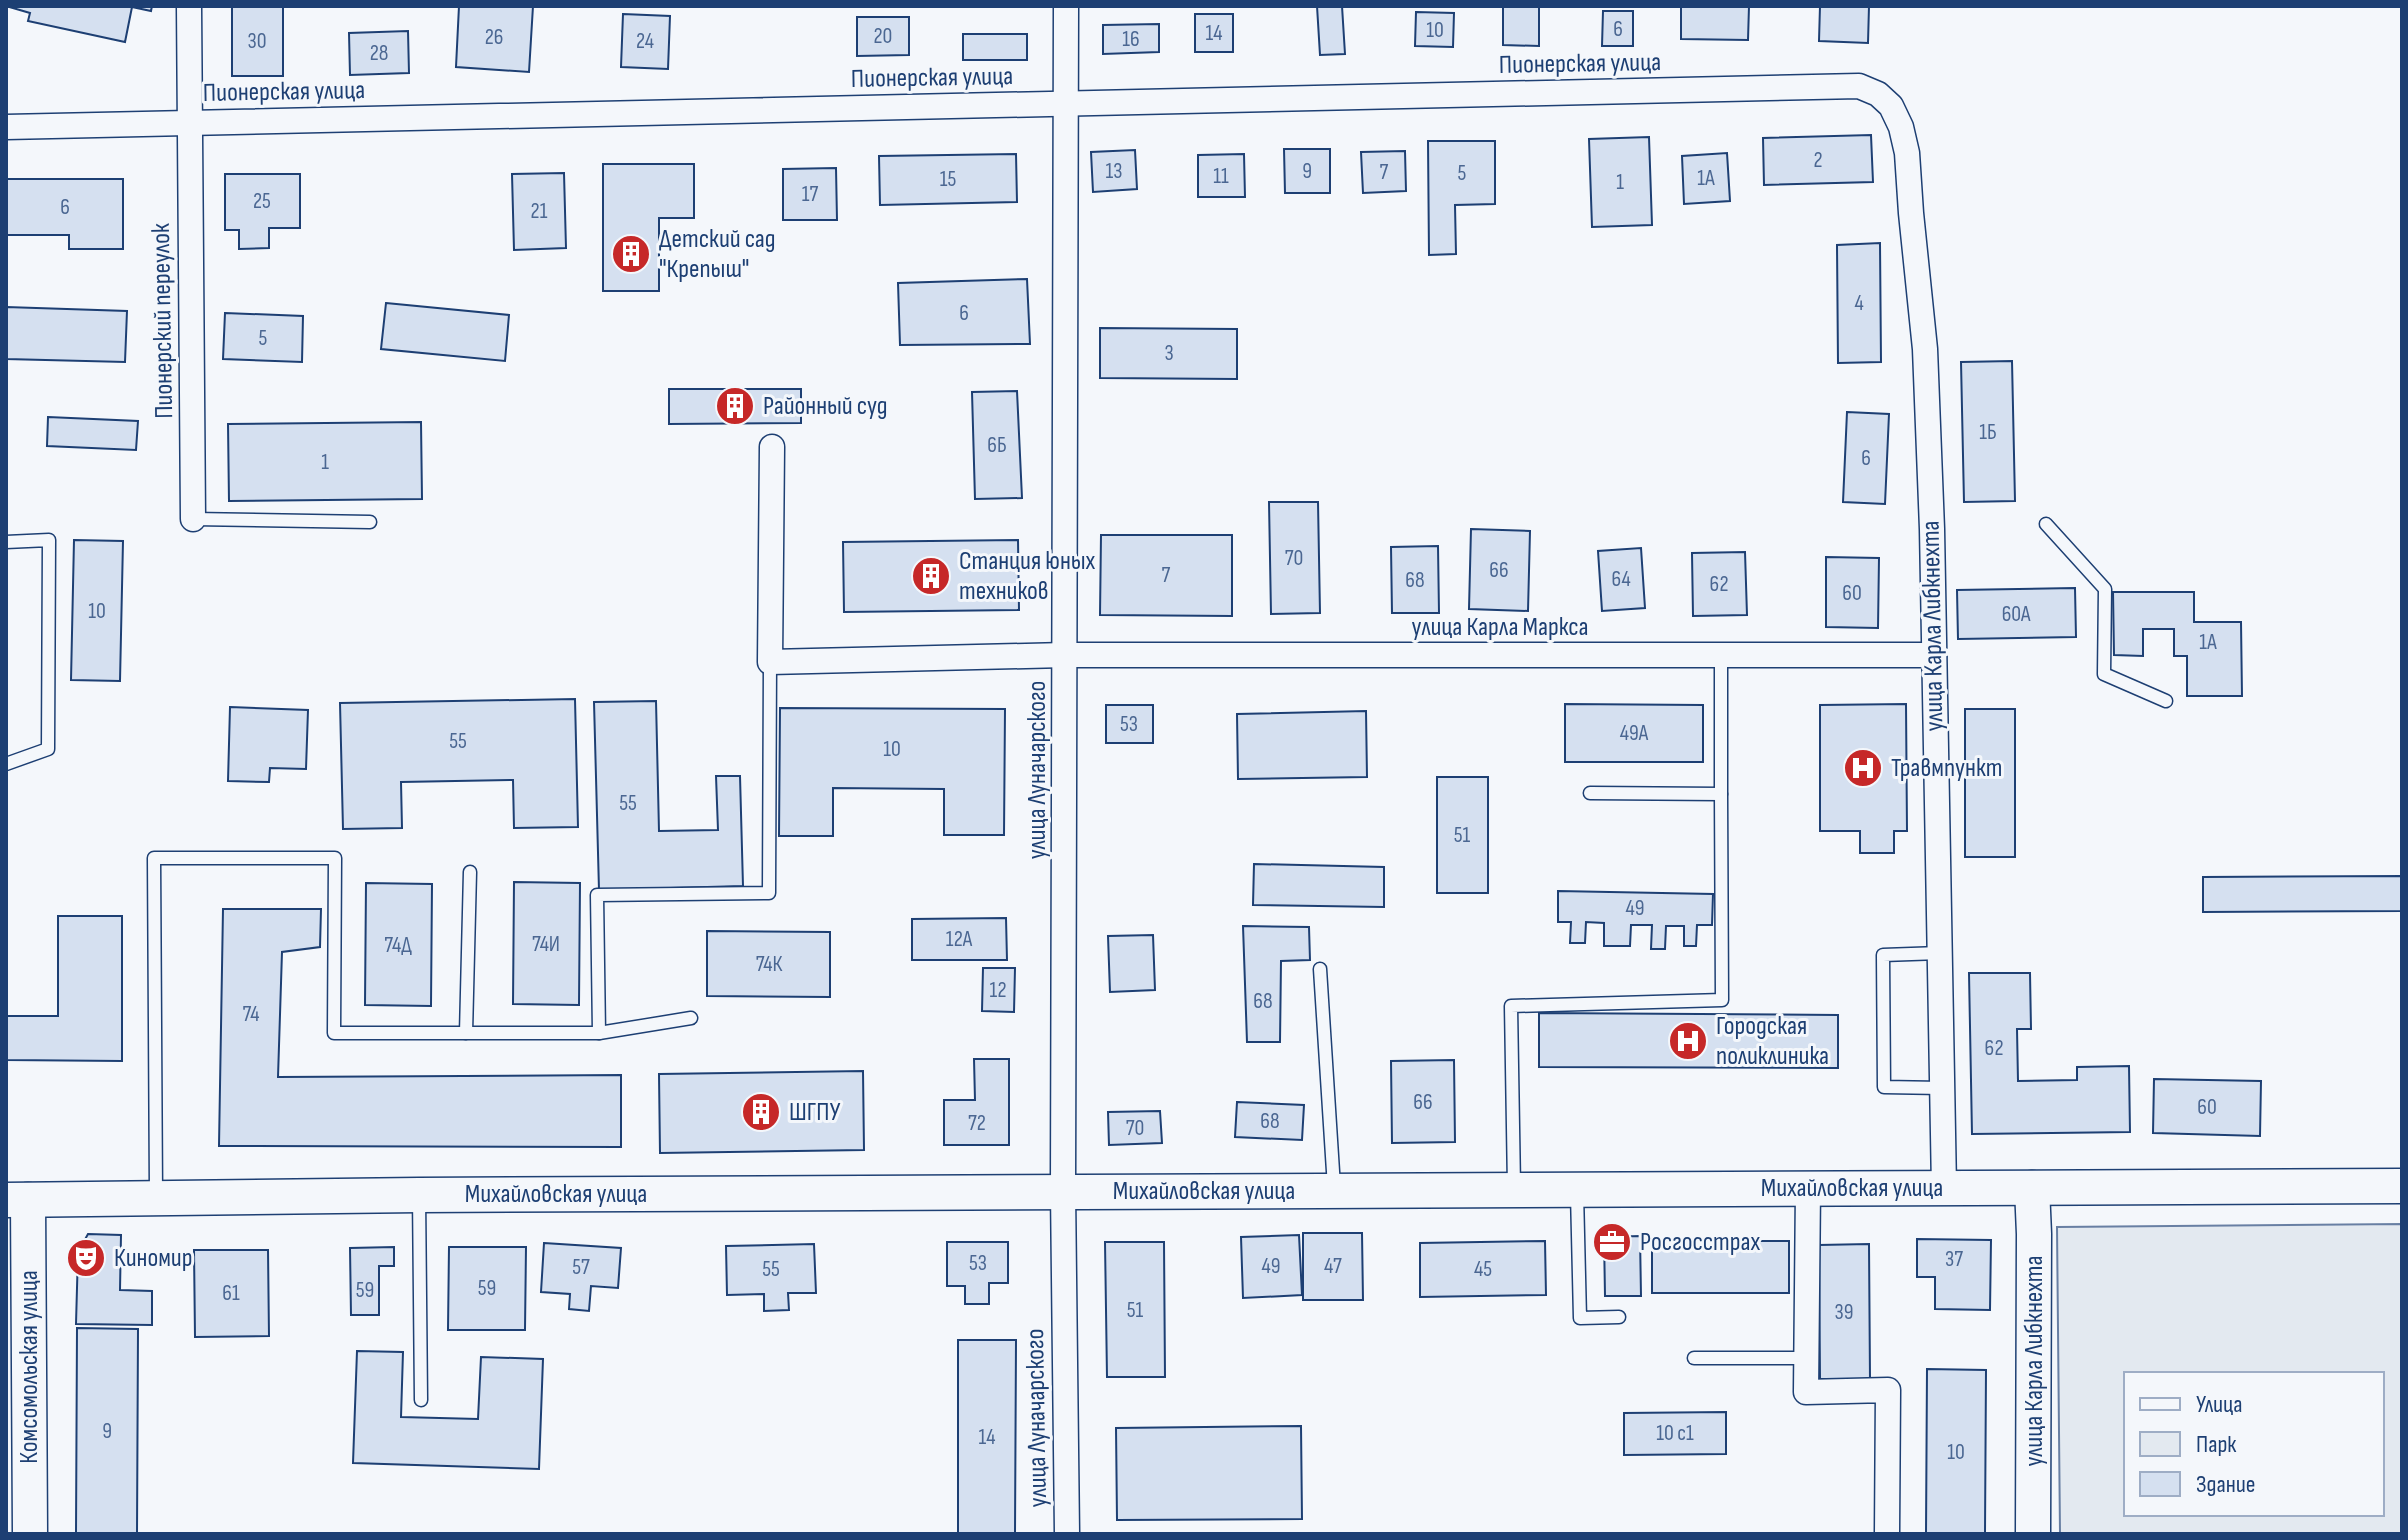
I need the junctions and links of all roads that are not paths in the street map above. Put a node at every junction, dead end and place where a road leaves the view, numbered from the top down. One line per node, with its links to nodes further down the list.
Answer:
1 (189, 6): 5 (street, Пионерский переулок)
2 (1066, 6): 4 (street, улица Луначарского)
3 (1859, 86): 4 (street, Пионерская улица); 14 (street, улица Карла Либкнехта)
4 (1064, 104): 5 (street, Пионерская улица); 12 (street, улица Луначарского)
5 (188, 122): 6 (street, Пионерская улица); 8 (street, Пионерский переулок)
6 (6, 127)
7 (772, 447): 15 (street)
8 (193, 519): 9 (lane)
9 (370, 522)
10 (2046, 524): 16 (lane)
11 (6, 542): 17 (lane)
12 (1065, 655): 13 (street, улица Карла Маркса); 15 (street, улица Карла Маркса); 34 (street, улица Луначарского)
13 (1721, 655): 14 (street, улица Карла Маркса); 19 (lane)
14 (1934, 655): 21 (street, улица Карла Либкнехта)
15 (770, 662): 25 (lane)
16 (2166, 701)
17 (6, 764)
18 (1590, 793): 19 (lane)
19 (1721, 794): 31 (lane)
20 (470, 872): 24 (lane)
21 (1940, 953): 26 (street, улица Карла Либкнехта); 26 (lane)
22 (1320, 969): 33 (lane)
23 (691, 1018): 25 (lane)
24 (466, 1033): 25 (lane); 36 (lane)
25 (599, 1033)
26 (1942, 1088): 29 (street, улица Карла Либкнехта)
27 (2402, 1186): 30 (main road, Михайловская улица)
28 (1808, 1188): 29 (main road, Михайловская улица); 32 (main road, Михайловская улица); 40 (street)
29 (1944, 1188): 30 (main road, Михайловская улица)
30 (2032, 1188): 45 (main road, улица Карла Либкнехта)
31 (1514, 1189): 32 (main road, Михайловская улица); 33 (main road, Михайловская улица)
32 (1577, 1189): 38 (lane)
33 (1334, 1190): 34 (main road, Михайловская улица)
34 (1063, 1191): 35 (main road, Михайловская улица); 43 (street, улица Луначарского)
35 (419, 1195): 36 (main road, Михайловская улица); 41 (lane)
36 (156, 1198): 37 (main road, Михайловская улица)
37 (17, 1200): 42 (main road, Комсомольская улица)
38 (1619, 1317)
39 (1694, 1358): 40 (lane)
40 (1806, 1358): 44 (street)
41 (421, 1400)
42 (30, 1534)
43 (1067, 1534)
44 (1887, 1534)
45 (2033, 1534)

